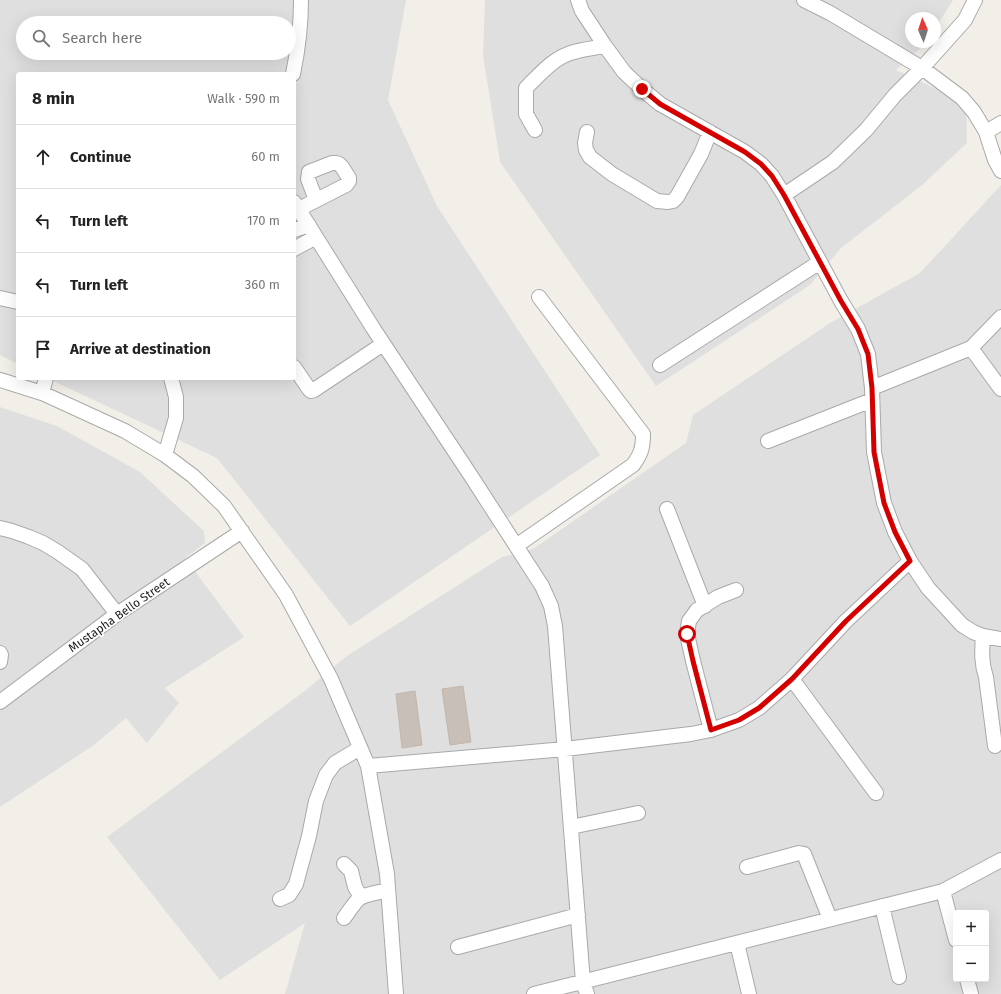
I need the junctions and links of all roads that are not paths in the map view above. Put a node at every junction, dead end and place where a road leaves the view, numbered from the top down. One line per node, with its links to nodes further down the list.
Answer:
1 (301, 0): 6 (street)
2 (578, 0): 5 (street)
3 (804, 0): 8 (street)
4 (975, 0): 8 (street)
5 (605, 46): 11 (street); 13 (street)
6 (296, 56)
7 (295, 60): 9 (street)
8 (922, 68): 14 (street); 16 (street)
9 (293, 72)
10 (1001, 123): 14 (street)
11 (535, 130)
12 (587, 132): 13 (street)
13 (710, 132): 16 (street)
14 (986, 132): 15 (street)
15 (1001, 171)
16 (784, 195): 22 (street)
17 (316, 200): 18 (street)
18 (296, 206): 20 (street)
19 (296, 230): 20 (street)
20 (312, 231): 21 (street); 27 (street)
21 (296, 247)
22 (820, 262): 29 (street); 36 (street)
23 (539, 297): 42 (street)
24 (0, 298): 25 (street)
25 (16, 302)
26 (1001, 317): 28 (street)
27 (383, 344): 30 (street); 42 (street)
28 (971, 348): 34 (street); 36 (street)
29 (660, 365)
30 (296, 370)
31 (0, 380): 35 (street)
32 (45, 380): 35 (street)
33 (172, 380): 38 (street)
34 (1001, 389)
35 (42, 393): 38 (street)
36 (872, 394): 37 (street); 43 (street)
37 (768, 441)
38 (165, 455): 41 (street)
39 (667, 509): 45 (street)
40 (0, 528): 46 (street)
41 (242, 531): 46 (street, Mustapha Bello Street); 55 (street)
42 (516, 546): 56 (street)
43 (910, 561): 47 (street); 51 (street)
44 (736, 590): 45 (street)
45 (705, 606): 53 (street)
46 (117, 614): 52 (street, Mustapha Bello Street)
47 (983, 636): 48 (street); 54 (street)
48 (1001, 639)
49 (0, 653): 50 (street)
50 (0, 662)
51 (792, 679): 53 (street); 58 (street)
52 (0, 702)
53 (711, 730): 56 (street)
54 (995, 746)
55 (360, 748): 57 (street); 67 (street)
56 (565, 749): 57 (street); 60 (street)
57 (368, 766): 64 (street)
58 (876, 793)
59 (638, 813): 60 (street)
60 (571, 827): 69 (street)
61 (1001, 860): 65 (street)
62 (344, 864): 66 (street)
63 (747, 867): 71 (street)
64 (388, 890): 66 (street); 78 (street)
65 (943, 891): 68 (street); 72 (street)
66 (361, 897): 70 (street)
67 (280, 899)
68 (882, 906): 71 (street); 75 (street)
69 (578, 915): 74 (street); 77 (street)
70 (344, 918)
71 (830, 920): 73 (street)
72 (953, 929)
73 (737, 943): 77 (street); 80 (street)
74 (458, 947)
75 (899, 977)
76 (968, 982): 81 (street)
77 (585, 988): 79 (street)
78 (396, 994)
79 (534, 994)
80 (749, 994)
81 (971, 994)

